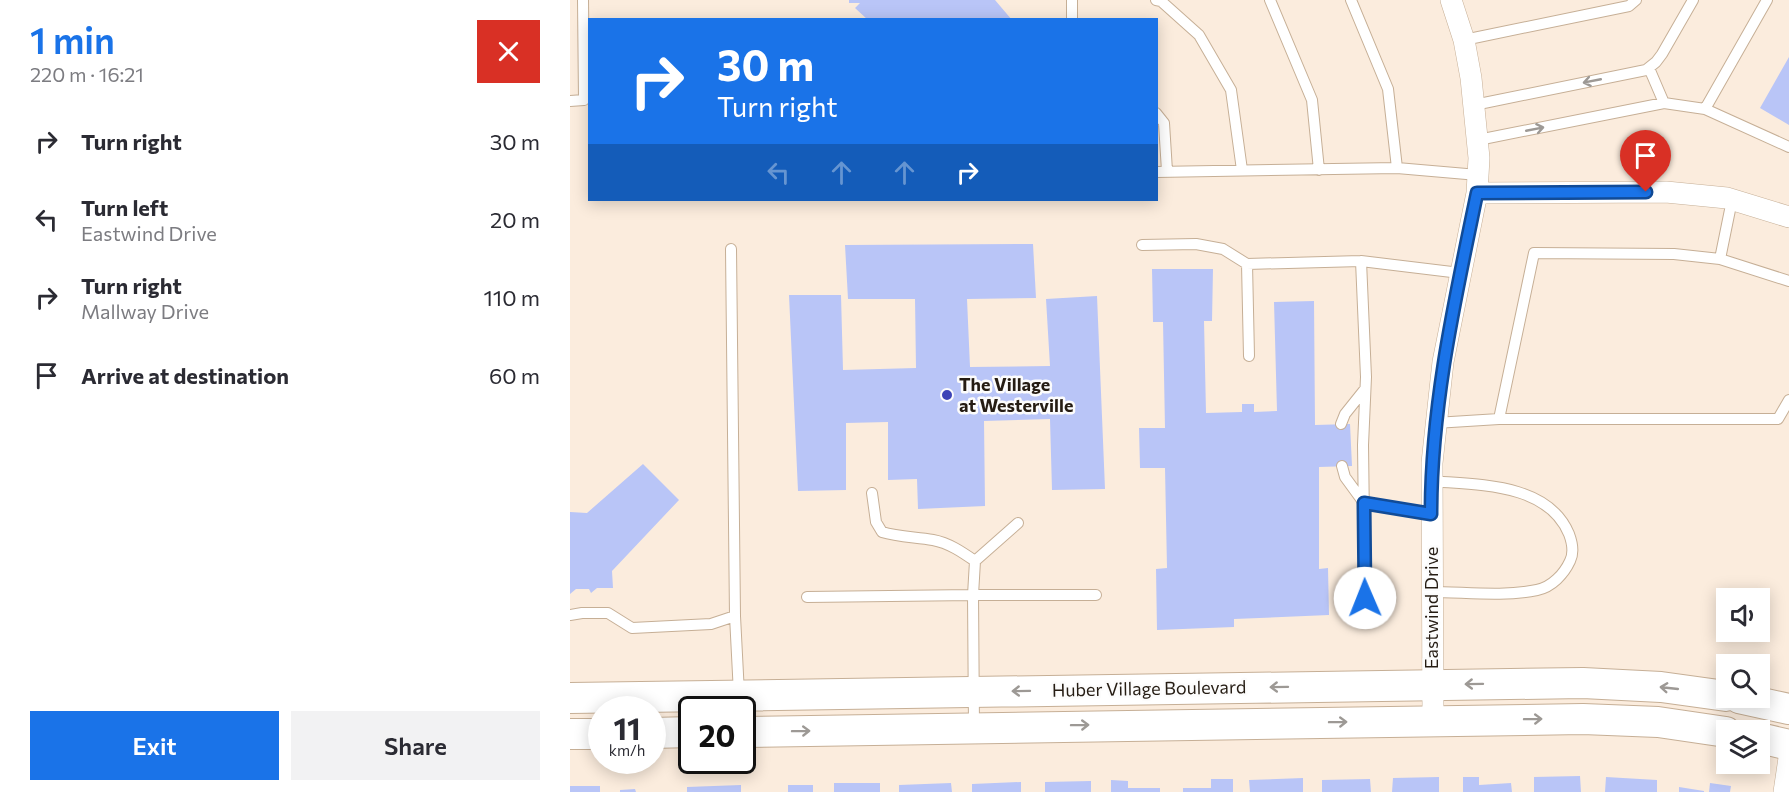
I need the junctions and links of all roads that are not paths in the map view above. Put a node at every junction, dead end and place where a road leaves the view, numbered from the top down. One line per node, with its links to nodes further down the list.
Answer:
1 (583, 0): 13 (lane)
2 (1072, 0): 10 (lane)
3 (1156, 0): 21 (lane)
4 (1270, 0): 22 (lane)
5 (1351, 0): 20 (lane)
6 (1451, 0): 11 (street, Eastwind Drive)
7 (1636, 0): 11 (lane)
8 (1693, 0): 12 (lane)
9 (1767, 0): 16 (lane)
10 (1072, 18)
11 (1464, 40): 15 (street, Eastwind Drive)
12 (1649, 68): 14 (lane); 15 (lane, one-way to 15)
13 (570, 101)
14 (1664, 103): 16 (lane); 18 (lane, one-way to 14)
15 (1474, 105): 18 (street, Eastwind Drive)
16 (1705, 109): 19 (lane)
17 (1158, 116): 23 (lane)
18 (1478, 140): 24 (street, Eastwind Drive)
19 (1789, 147)
20 (1397, 168): 22 (lane); 24 (lane)
21 (1242, 170): 22 (lane); 23 (lane)
22 (1319, 170)
23 (1162, 171)
24 (1477, 184): 25 (street); 32 (street, Eastwind Drive)
25 (1732, 200): 26 (street); 29 (lane)
26 (1789, 217)
27 (1142, 245): 31 (lane)
28 (731, 249): 53 (lane)
29 (1720, 259): 33 (lane); 37 (lane)
30 (1361, 261): 31 (lane); 32 (lane); 35 (lane)
31 (1247, 264): 34 (lane)
32 (1461, 273): 38 (street, Eastwind Drive)
33 (1789, 281)
34 (1249, 356)
35 (1365, 389): 39 (lane); 43 (lane)
36 (1789, 400): 37 (lane)
37 (1499, 419): 38 (lane)
38 (1435, 423): 41 (street, Eastwind Drive)
39 (1341, 424)
40 (1342, 466): 43 (lane)
41 (1431, 481): 44 (street, Eastwind Drive); 47 (lane)
42 (872, 494): 46 (lane)
43 (1364, 503): 44 (lane); 51 (lane)
44 (1431, 514): 47 (street, Eastwind Drive)
45 (1018, 523): 46 (lane)
46 (975, 561): 48 (lane)
47 (1431, 592): 54 (street, Eastwind Drive)
48 (974, 595): 49 (lane); 50 (lane); 55 (lane)
49 (1096, 595)
50 (807, 597)
51 (1365, 598)
52 (570, 615): 53 (lane)
53 (735, 616): 57 (lane)
54 (1432, 685): 55 (street, Huber Village Boulevard, one-way to 55); 56 (street, Huber Village Boulevard, one-way to 54); 63 (street, Eastwind Drive)
55 (974, 692): 60 (street, Huber Village Boulevard); 64 (lane)
56 (1716, 695)
57 (740, 696)
58 (570, 698): 59 (street, Huber Village Boulevard)
59 (678, 701)
60 (756, 702)
61 (1770, 705): 62 (street)
62 (1789, 709)
63 (1433, 720): 64 (street, Huber Village Boulevard, one-way to 63); 65 (street, Huber Village Boulevard, one-way to 65)
64 (974, 727): 66 (street, Huber Village Boulevard, one-way to 64)
65 (1716, 731)
66 (756, 732)
67 (570, 734): 68 (street)
68 (588, 734)
69 (1770, 740): 70 (street)
70 (1789, 745)
71 (1789, 758): 72 (street)
72 (1784, 792)

